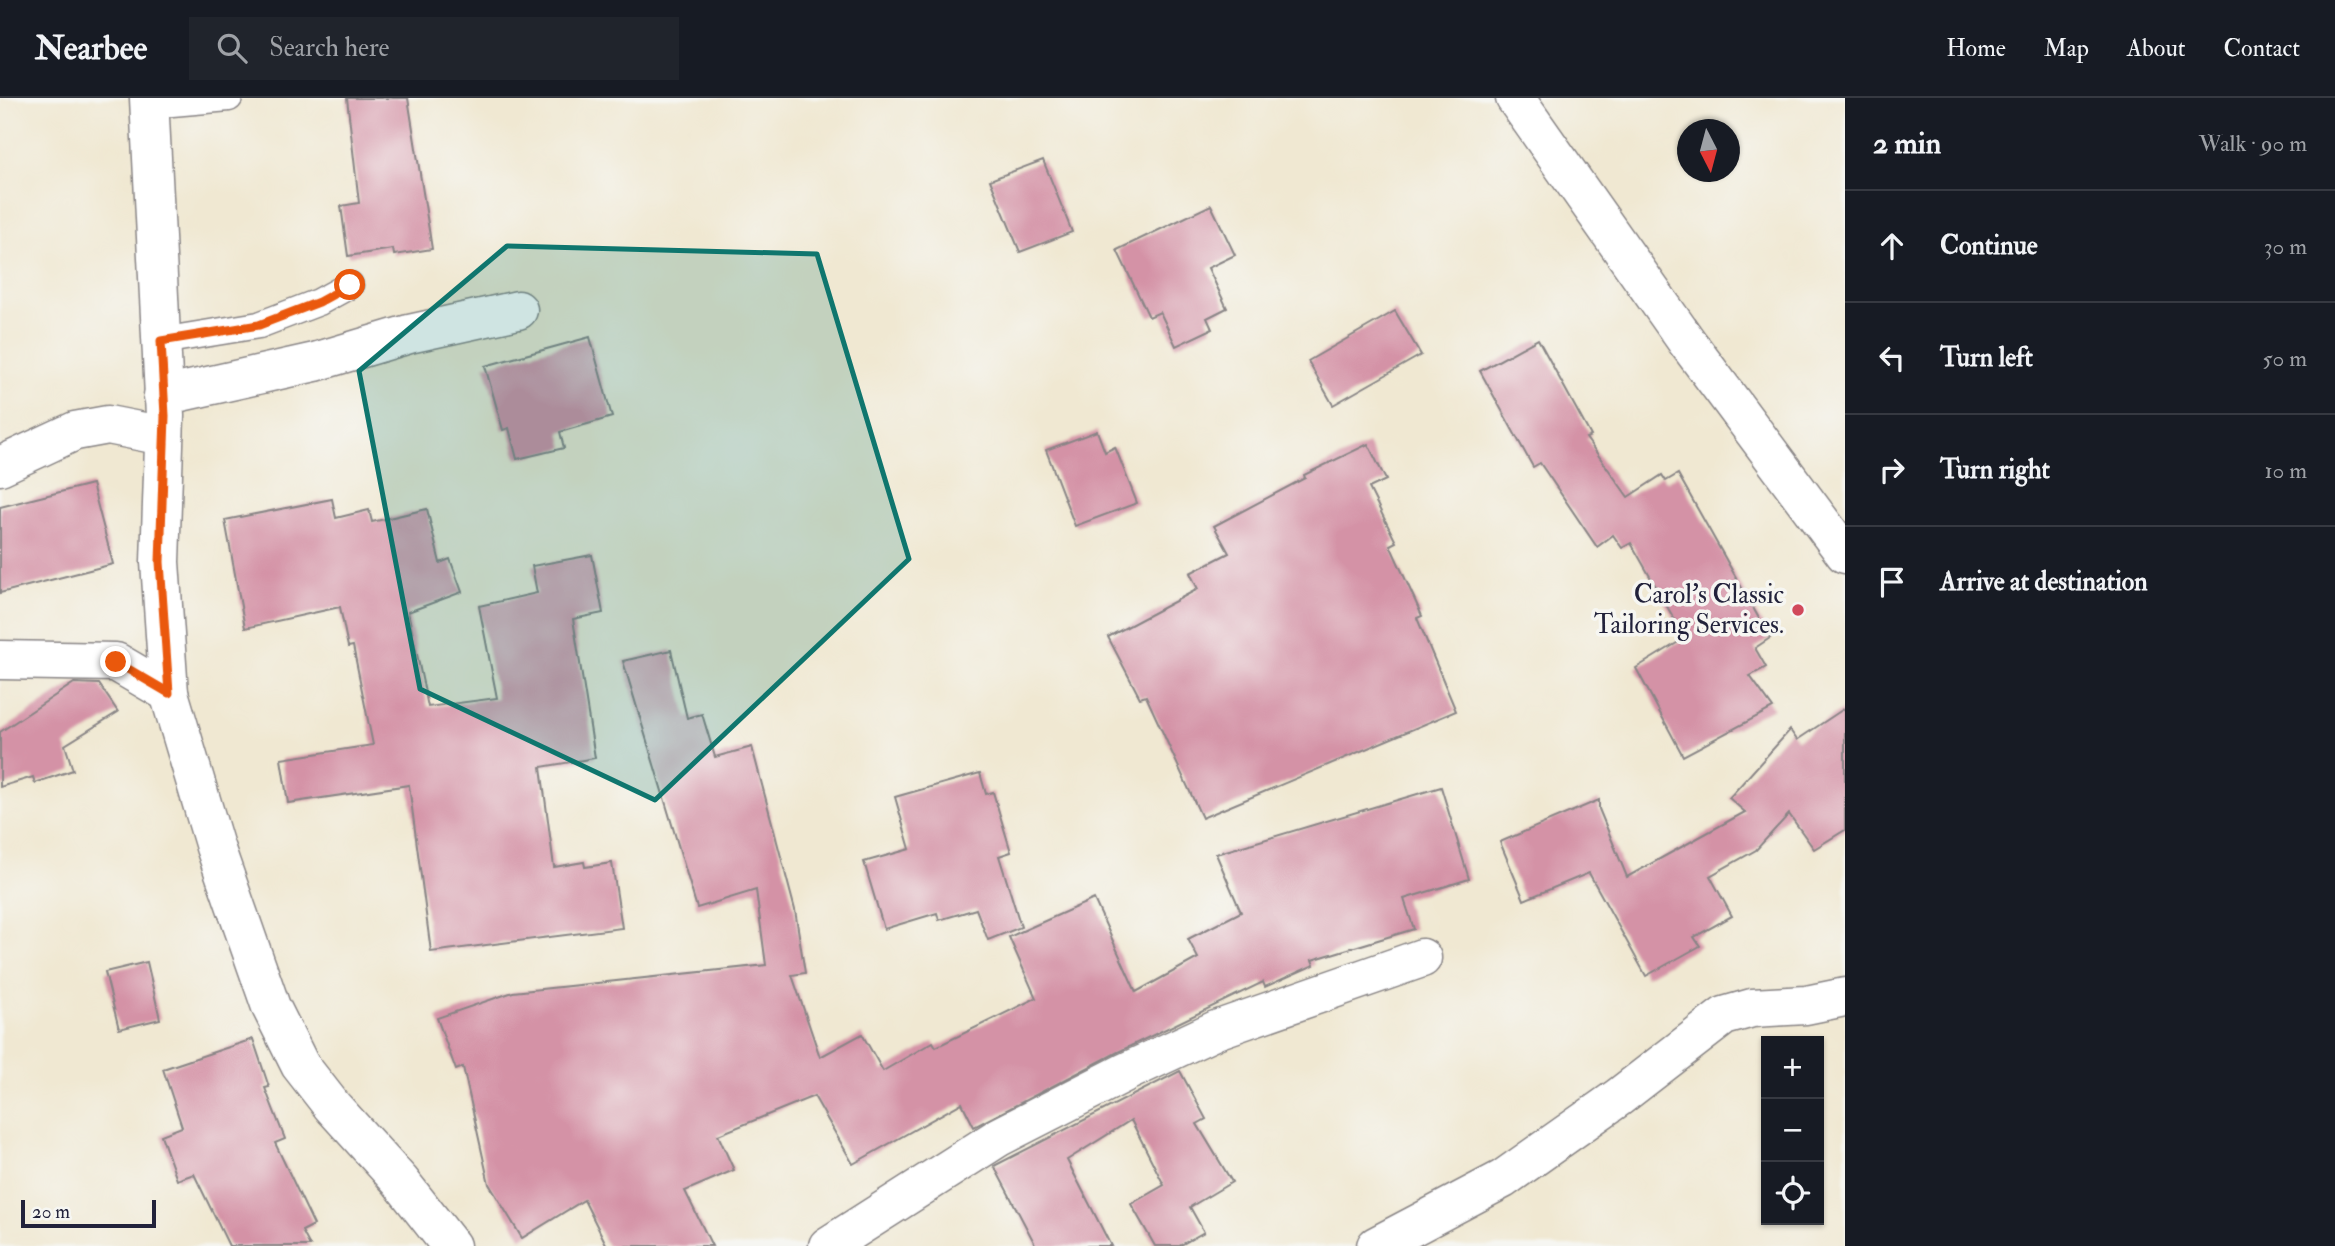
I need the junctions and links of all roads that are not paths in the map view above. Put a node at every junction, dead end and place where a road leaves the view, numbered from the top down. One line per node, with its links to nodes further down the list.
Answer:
1 (229, 98): 3 (lane)
2 (1516, 98): 10 (street)
3 (149, 101): 6 (street)
4 (350, 285): 6 (lane)
5 (518, 310): 7 (street)
6 (161, 341): 7 (street)
7 (163, 396): 8 (street)
8 (164, 436): 9 (street); 12 (street)
9 (0, 466)
10 (1845, 554)
11 (0, 660): 12 (street)
12 (169, 693): 15 (street)
13 (1422, 958): 16 (street)
14 (1845, 997): 17 (street)
15 (452, 1246)
16 (828, 1246)
17 (1376, 1246)

